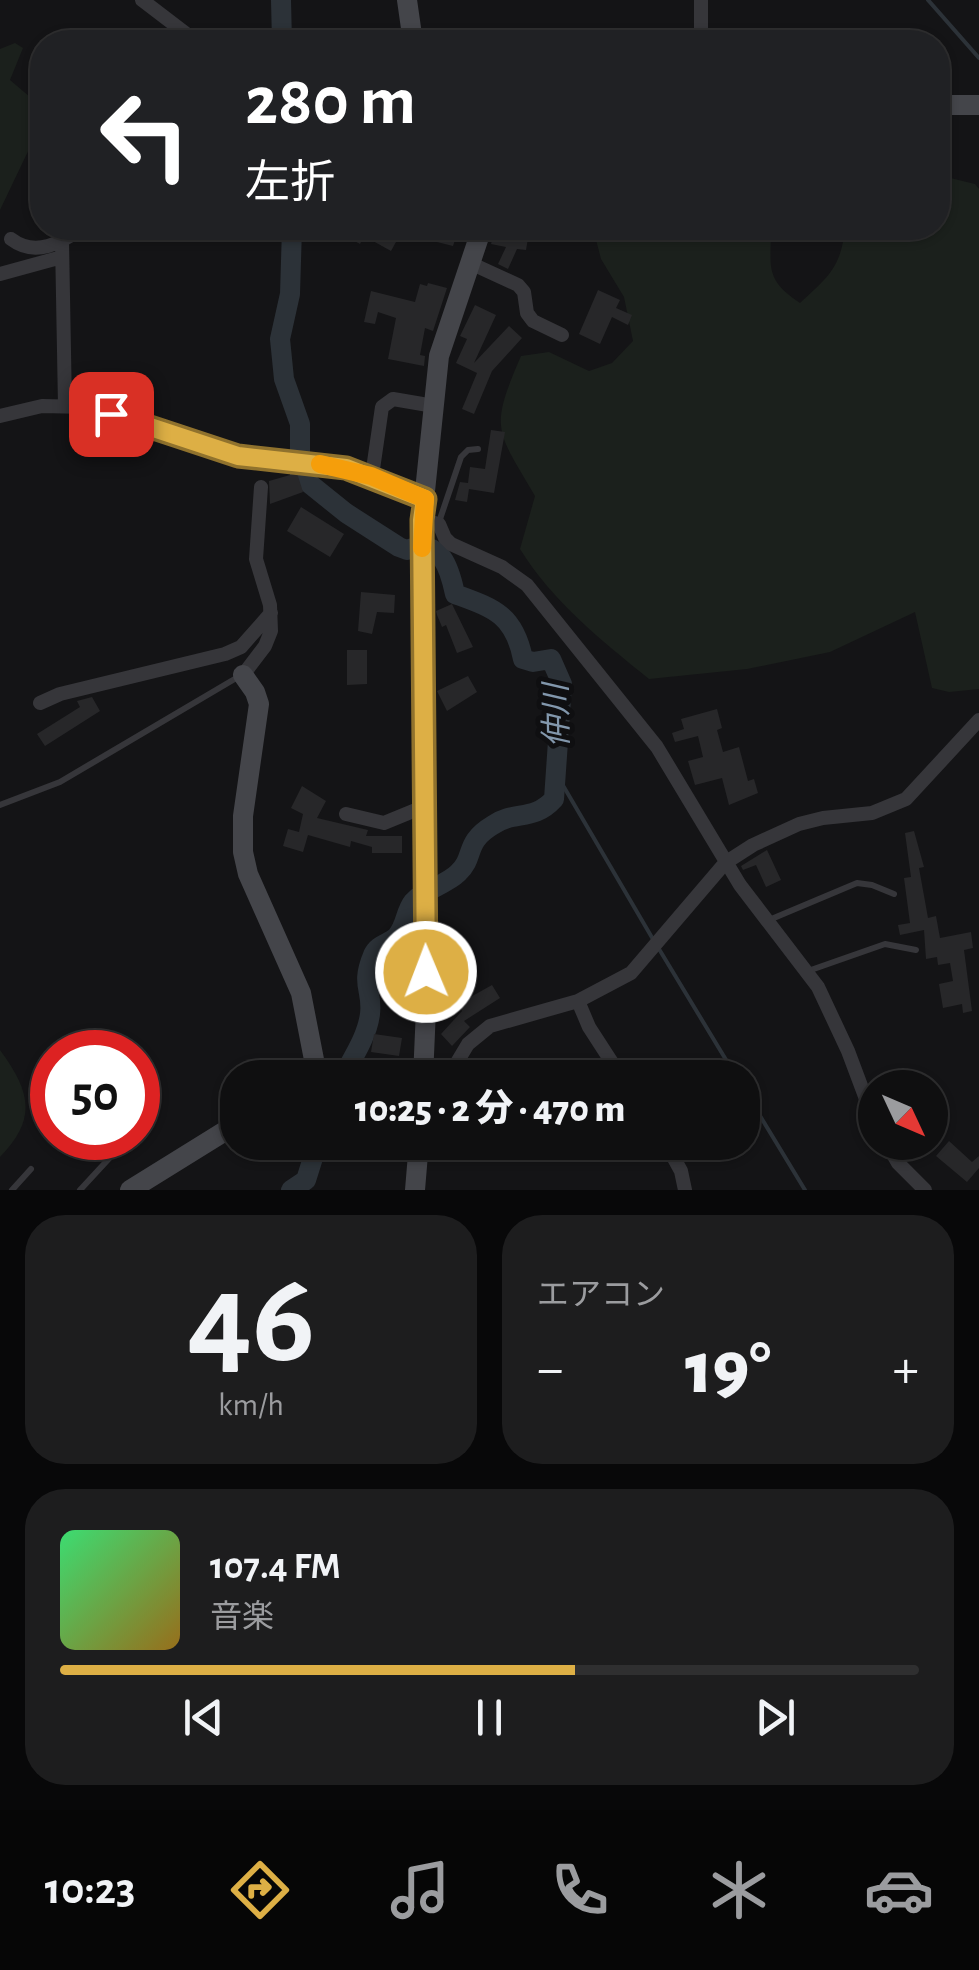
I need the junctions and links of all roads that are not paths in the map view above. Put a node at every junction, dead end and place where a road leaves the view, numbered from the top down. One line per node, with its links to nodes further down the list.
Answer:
1 (142, 0): 4 (street)
2 (407, 0): 5 (main road)
3 (701, 0): 6 (street)
4 (181, 30)
5 (411, 30)
6 (701, 30)
7 (950, 105): 8 (main road)
8 (979, 105)
9 (12, 239): 11 (street)
10 (478, 240): 13 (main road)
11 (62, 241): 12 (street)
12 (62, 258): 14 (street); 16 (street)
13 (470, 263): 15 (street); 17 (main road)
14 (0, 274)
15 (562, 335)
16 (65, 406): 18 (street); 20 (street)
17 (434, 406): 20 (street); 22 (main road)
18 (0, 416)
19 (478, 449): 22 (lane)
20 (372, 476): 22 (street)
21 (260, 486): 23 (street)
22 (428, 514): 28 (main road); 30 (street)
23 (271, 613): 24 (street); 25 (street)
24 (243, 675): 27 (lane); 36 (main road)
25 (40, 703)
26 (979, 720): 30 (street)
27 (0, 805)
28 (423, 807): 29 (street); 37 (main road)
29 (346, 814)
30 (725, 863): 32 (street); 35 (street)
31 (894, 894): 32 (lane)
32 (768, 921): 34 (street)
33 (916, 950): 34 (lane)
34 (807, 972): 40 (street)
35 (578, 1002): 38 (street); 39 (street)
36 (325, 1060)
37 (424, 1060)
38 (458, 1060)
39 (611, 1060)
40 (858, 1080)
41 (220, 1134): 49 (main road)
42 (108, 1160): 48 (lane)
43 (417, 1160): 50 (main road)
44 (675, 1160): 51 (street)
45 (896, 1160): 52 (street)
46 (31, 1169): 47 (lane)
47 (12, 1190)
48 (80, 1190)
49 (130, 1190)
50 (415, 1190)
51 (685, 1190)
52 (924, 1190)

